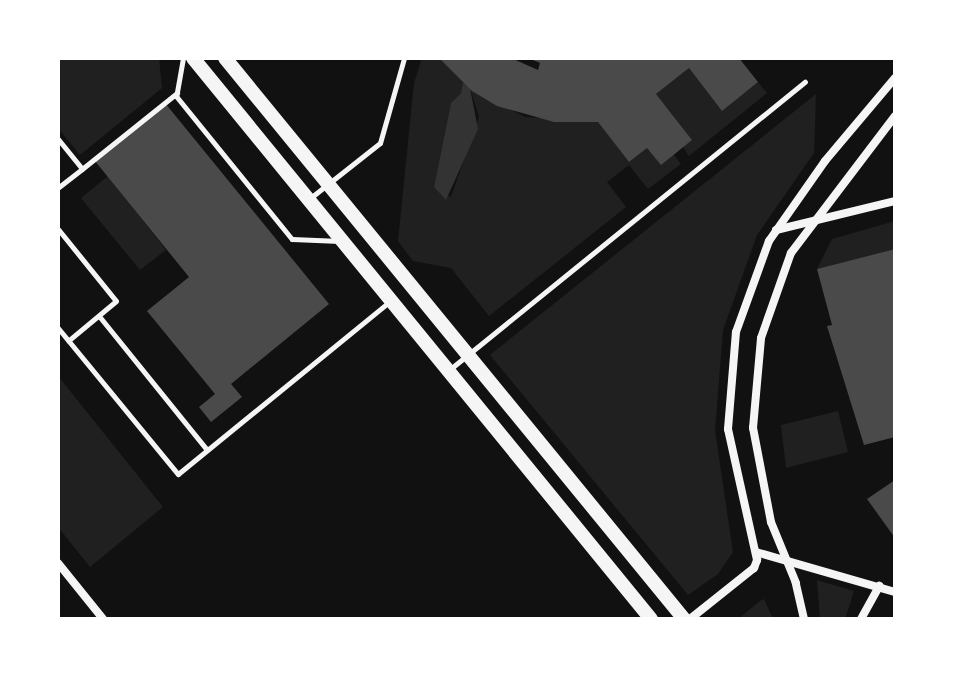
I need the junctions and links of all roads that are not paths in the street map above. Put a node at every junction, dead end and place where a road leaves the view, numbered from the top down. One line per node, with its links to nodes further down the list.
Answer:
1 (183, 58): 7 (lane)
2 (193, 58): 13 (main road)
3 (225, 58): 11 (main road)
4 (404, 58): 11 (lane)
5 (895, 78): 17 (street)
6 (805, 82): 23 (lane)
7 (177, 93): 10 (lane); 18 (lane)
8 (895, 116): 15 (street)
9 (58, 139): 10 (lane)
10 (82, 169): 12 (lane)
11 (328, 183): 13 (lane); 23 (main road)
12 (58, 188)
13 (308, 199): 18 (main road)
14 (895, 201): 15 (street)
15 (814, 221): 17 (street); 29 (street)
16 (58, 229): 20 (lane)
17 (776, 230): 27 (street)
18 (342, 241): 19 (main road)
19 (391, 300): 24 (main road); 25 (lane)
20 (99, 316): 22 (lane); 25 (lane)
21 (58, 328): 22 (lane)
22 (68, 341): 25 (lane)
23 (467, 354): 24 (lane); 26 (main road)
24 (448, 371): 28 (main road)
25 (207, 450)
26 (622, 544): 28 (main road); 35 (main road)
27 (756, 552): 29 (street); 35 (street)
28 (603, 560): 34 (main road)
29 (786, 560): 31 (street); 36 (street)
30 (58, 563): 33 (street)
31 (879, 586): 32 (street); 37 (street)
32 (895, 592)
33 (103, 619)
34 (651, 619)
35 (687, 619)
36 (804, 619)
37 (861, 619)

